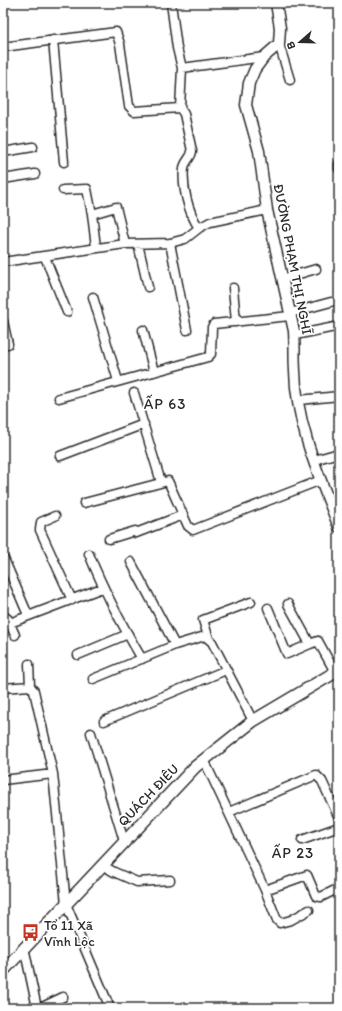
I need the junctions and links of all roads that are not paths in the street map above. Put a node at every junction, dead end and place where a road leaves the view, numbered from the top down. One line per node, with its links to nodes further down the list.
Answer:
1 (171, 3): 7 (street)
2 (276, 3): 4 (street)
3 (53, 40): 5 (street); 9 (street); 12 (street)
4 (279, 44): 6 (street, ĐƯỜNG PHẠM THỊ NGHĨ); 8 (street)
5 (3, 47)
6 (264, 57): 7 (street); 18 (street, ĐƯỜNG PHẠM THỊ NGHĨ)
7 (182, 68): 9 (street)
8 (290, 80)
9 (180, 108): 20 (street)
10 (33, 147): 11 (street)
11 (3, 152)
12 (64, 162)
13 (339, 164): 14 (street)
14 (339, 169)
15 (35, 174): 16 (street)
16 (3, 179)
17 (63, 190): 19 (street)
18 (267, 210): 20 (street); 28 (street, ĐƯỜNG PHẠM THỊ NGHĨ)
19 (92, 214): 22 (street); 24 (street)
20 (199, 228): 21 (street)
21 (170, 243): 23 (street); 39 (street)
22 (125, 244): 23 (street); 24 (street)
23 (138, 244): 29 (street)
24 (96, 247): 25 (street)
25 (45, 257): 26 (street); 33 (street)
26 (3, 262)
27 (316, 269): 28 (street)
28 (282, 279): 34 (street, ĐƯỜNG PHẠM THỊ NGHĨ)
29 (148, 287)
30 (233, 288): 36 (street)
31 (93, 297): 43 (street)
32 (331, 302): 34 (street)
33 (66, 312)
34 (290, 315): 36 (street); 40 (street, ĐƯỜNG PHẠM THỊ NGHĨ)
35 (3, 321): 41 (street)
36 (236, 322): 42 (street)
37 (335, 327): 40 (street)
38 (143, 330): 42 (street)
39 (187, 330)
40 (294, 335): 47 (street, ĐƯỜNG PHẠM THỊ NGHĨ)
41 (8, 344)
42 (154, 372): 43 (street)
43 (118, 381): 46 (street)
44 (134, 393): 48 (street)
45 (339, 396): 47 (street)
46 (59, 398)
47 (299, 400): 51 (street, ĐƯỜNG PHẠM THỊ NGHĨ)
48 (144, 424): 50 (street); 53 (street)
49 (339, 453): 51 (street)
50 (60, 456)
51 (314, 460): 52 (street, ĐƯỜNG PHẠM THỊ NGHĨ)
52 (321, 480): 55 (street); 57 (street, ĐƯỜNG PHẠM THỊ NGHĨ)
53 (161, 482): 54 (street); 55 (street)
54 (84, 503)
55 (183, 515): 58 (street)
56 (55, 516): 64 (street)
57 (339, 527)
58 (109, 540)
59 (89, 554): 63 (street)
60 (4, 559): 62 (street)
61 (131, 562): 75 (street)
62 (5, 570): 69 (street)
63 (102, 588): 64 (street); 71 (street)
64 (72, 600): 69 (street)
65 (251, 602): 73 (street)
66 (288, 604): 74 (street)
67 (268, 608): 74 (street)
68 (3, 615): 70 (street)
69 (28, 615): 70 (street)
70 (10, 623): 72 (street)
71 (128, 634): 76 (street); 77 (street)
72 (15, 635)
73 (209, 639): 75 (street); 79 (street)
74 (310, 644): 80 (street)
75 (175, 645): 77 (street)
76 (78, 655)
77 (142, 659): 81 (street)
78 (29, 664): 82 (street)
79 (226, 670): 84 (street); 85 (street)
80 (337, 671): 85 (main road, QUÁCH ĐIÊU)
81 (93, 679)
82 (30, 686): 83 (street); 88 (street)
83 (3, 688)
84 (104, 721)
85 (253, 721): 87 (main road, QUÁCH ĐIÊU)
86 (91, 733): 94 (street)
87 (204, 760): 90 (street); 94 (main road, QUÁCH ĐIÊU)
88 (53, 774): 89 (street); 99 (street)
89 (3, 780)
90 (228, 812): 91 (street); 98 (street)
91 (339, 818)
92 (339, 827): 93 (street)
93 (302, 840)
94 (124, 841): 95 (main road, QUÁCH ĐIÊU)
95 (102, 865): 96 (street); 99 (main road, QUÁCH ĐIÊU)
96 (170, 880)
97 (339, 888): 98 (street)
98 (265, 890): 100 (street)
99 (66, 904): 101 (main road, QUÁCH ĐIÊU); 106 (street)
100 (309, 910)
101 (24, 947): 102 (main road, QUÁCH ĐIÊU); 104 (street)
102 (3, 971)
103 (64, 997): 105 (street)
104 (37, 1008)
105 (40, 1008)
106 (110, 1008)

